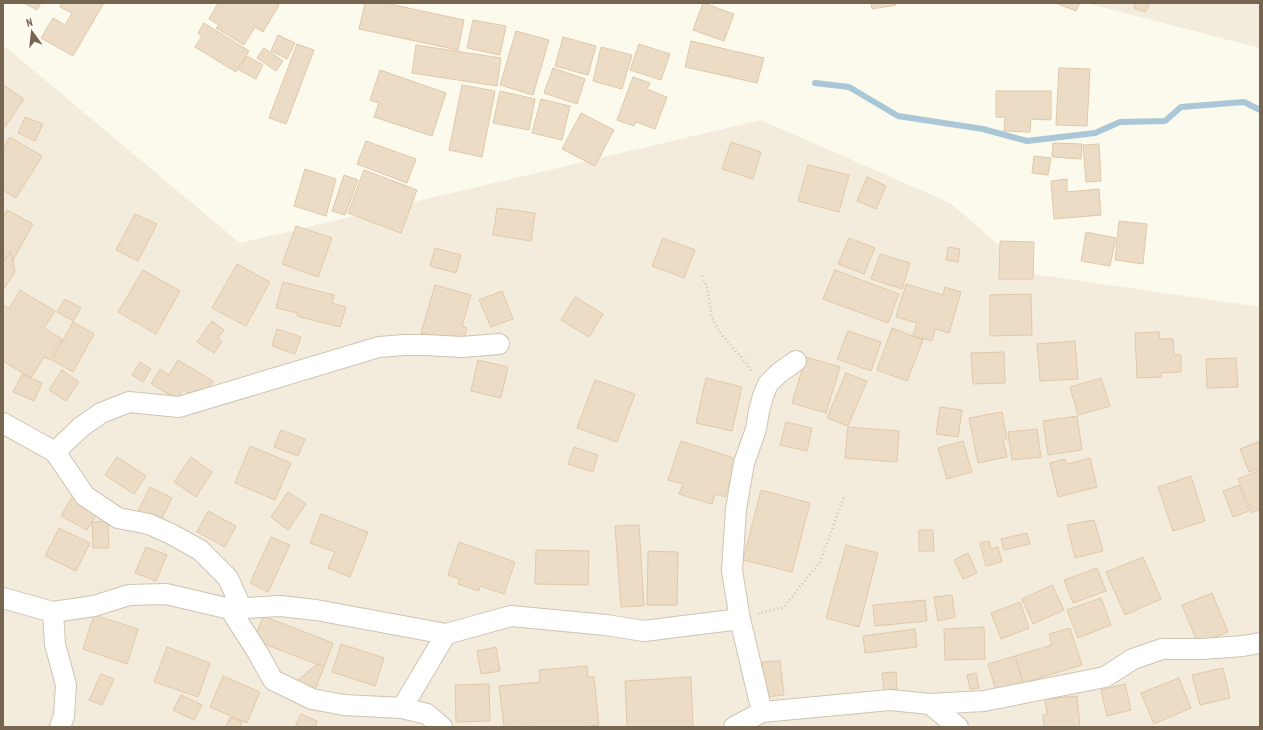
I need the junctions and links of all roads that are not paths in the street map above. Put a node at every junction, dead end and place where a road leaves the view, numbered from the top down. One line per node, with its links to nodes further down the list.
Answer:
1 (499, 344): 4 (street)
2 (796, 361): 8 (street)
3 (3, 423): 4 (street)
4 (55, 452): 6 (street)
5 (3, 598): 7 (street)
6 (236, 609): 7 (street); 9 (street); 12 (street)
7 (53, 612): 14 (street)
8 (740, 619): 9 (street); 13 (street)
9 (446, 634): 12 (street)
10 (1260, 642): 11 (street)
11 (930, 704): 13 (street); 17 (street)
12 (402, 708): 15 (street)
13 (762, 712): 16 (street)
14 (60, 727)
15 (442, 727)
16 (734, 727)
17 (958, 727)

